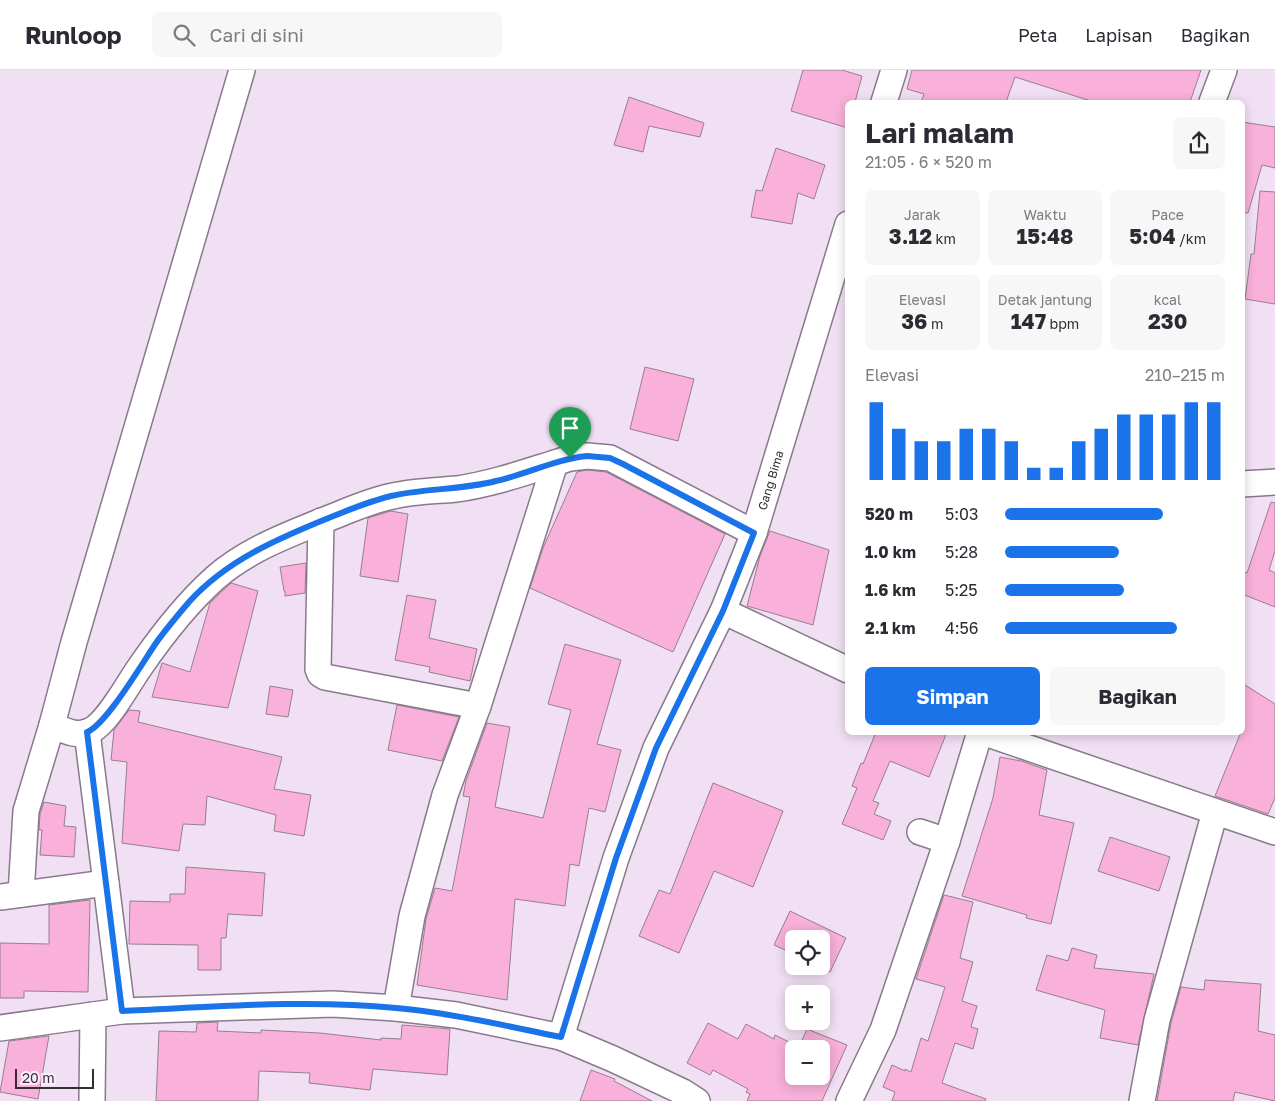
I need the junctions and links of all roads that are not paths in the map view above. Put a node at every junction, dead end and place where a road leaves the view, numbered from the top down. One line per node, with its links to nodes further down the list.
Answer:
1 (242, 70): 15 (street)
2 (894, 70): 4 (street)
3 (1224, 70): 5 (street)
4 (885, 100)
5 (1213, 100)
6 (845, 234): 11 (street, Gang Bima)
7 (555, 463): 10 (street); 11 (street); 14 (street)
8 (1275, 482): 9 (street)
9 (1245, 484)
10 (321, 521): 14 (street); 16 (street)
11 (754, 533): 12 (street, Gang Bima)
12 (723, 611): 13 (street); 29 (street, Gang Bima)
13 (845, 669)
14 (478, 706): 25 (street)
15 (52, 725): 16 (street); 24 (street)
16 (87, 732): 23 (street)
17 (980, 735): 22 (street)
18 (990, 735): 19 (street)
19 (1215, 812): 21 (street); 33 (street)
20 (920, 832): 22 (street)
21 (1275, 832)
22 (947, 840): 32 (street)
23 (106, 883): 24 (street); 26 (street)
24 (10, 896)
25 (396, 1008): 26 (street); 29 (street)
26 (122, 1011): 27 (street)
27 (93, 1015): 28 (street); 31 (street)
28 (0, 1028)
29 (561, 1037): 30 (street)
30 (686, 1098)
31 (92, 1101)
32 (849, 1101)
33 (1142, 1101)

